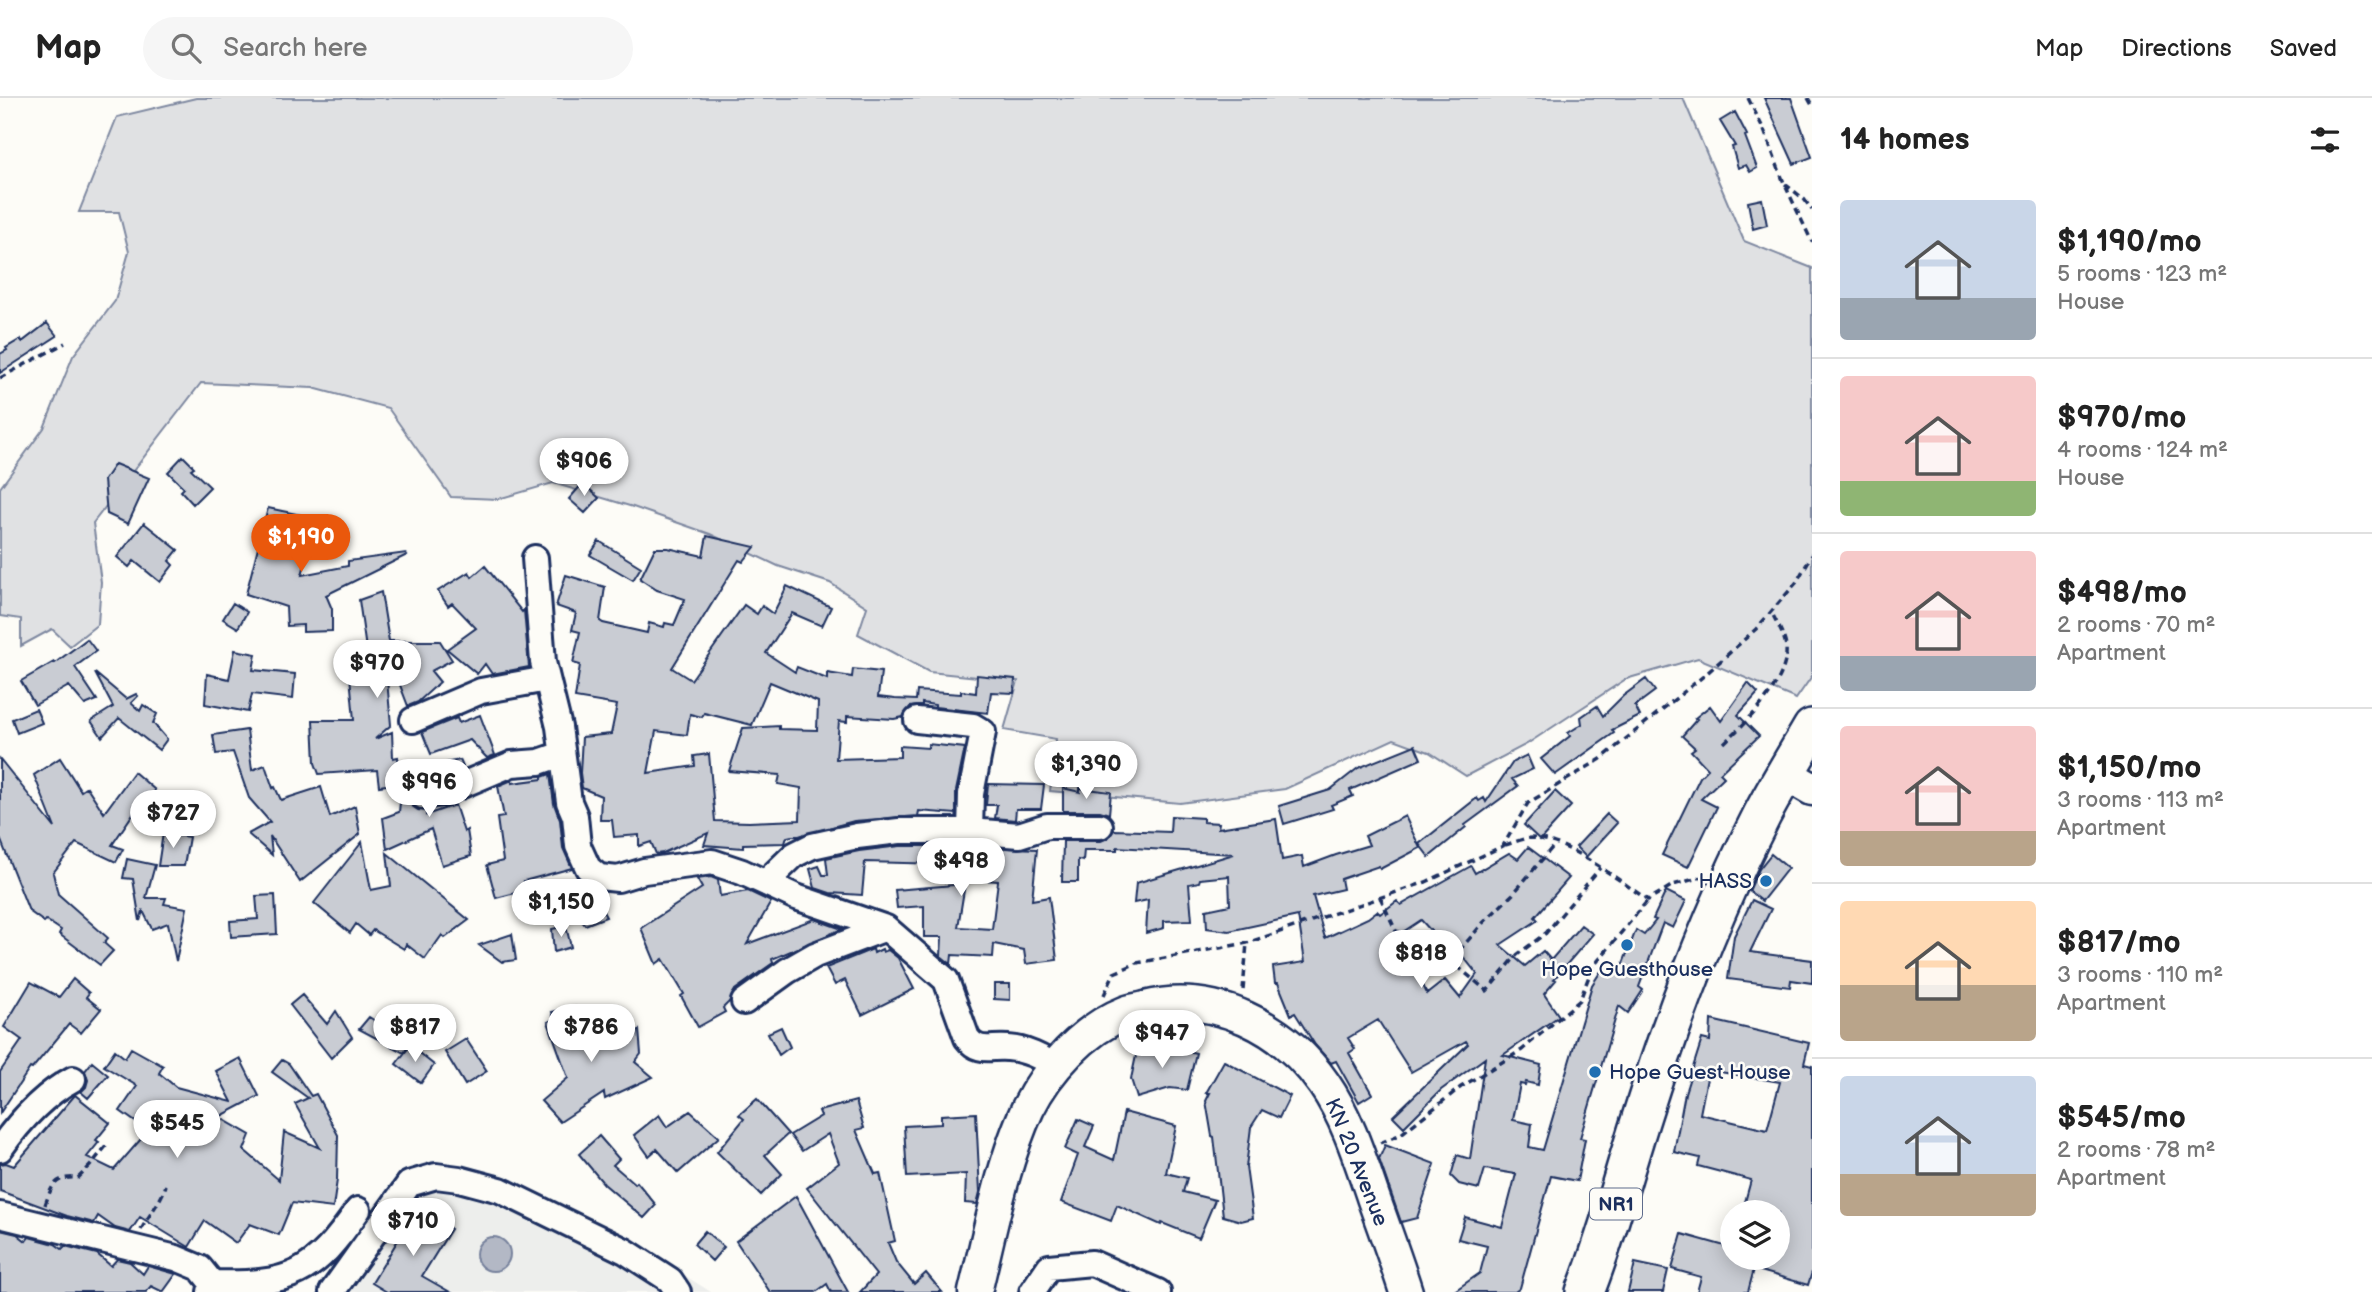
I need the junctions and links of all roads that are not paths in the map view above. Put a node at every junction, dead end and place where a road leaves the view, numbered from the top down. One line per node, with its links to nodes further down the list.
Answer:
1 (536, 558): 2 (street)
2 (547, 679): 3 (street); 5 (street)
3 (413, 720)
4 (917, 720): 9 (street)
5 (562, 754): 7 (street); 10 (street)
6 (1805, 759): 18 (highway, NR1)
7 (423, 796)
8 (1100, 826): 9 (street)
9 (970, 831): 10 (street)
10 (766, 882): 11 (street)
11 (886, 928): 12 (street); 13 (street)
12 (744, 1002)
13 (1055, 1068): 22 (main road, KN 20 Avenue); 25 (main road, KN 20 Avenue)
14 (73, 1079): 15 (street)
15 (0, 1149)
16 (358, 1210): 19 (street)
17 (0, 1214): 19 (street)
18 (1595, 1284): 26 (highway)
19 (211, 1287)
20 (332, 1292): 21 (street)
21 (678, 1292)
22 (975, 1292)
23 (1032, 1292): 24 (street)
24 (1158, 1292)
25 (1406, 1292)
26 (1563, 1292)

